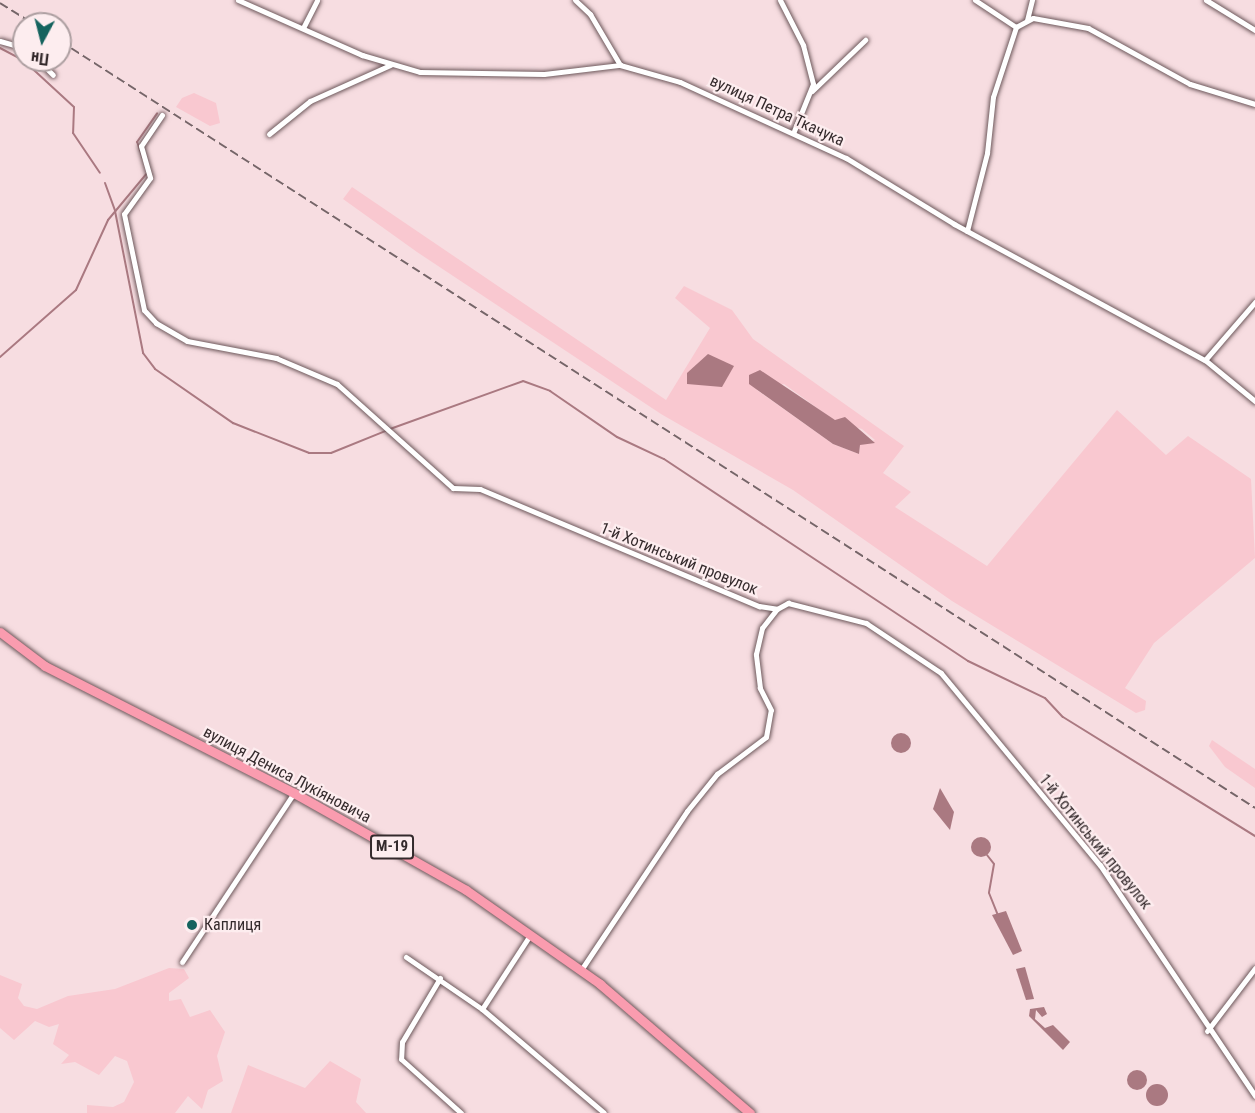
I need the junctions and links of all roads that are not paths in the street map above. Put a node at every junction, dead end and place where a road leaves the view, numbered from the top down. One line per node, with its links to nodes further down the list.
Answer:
1 (238, 0): 10 (street, вулиця Петра Ткачука)
2 (317, 0): 10 (street)
3 (575, 0): 14 (street)
4 (780, 0): 17 (street)
5 (975, 0): 9 (street)
6 (1032, 0): 8 (street)
7 (1206, 0): 11 (street)
8 (1027, 20): 9 (street); 18 (street)
9 (1016, 27): 22 (street)
10 (303, 28): 13 (street, вулиця Петра Ткачука)
11 (1255, 30)
12 (865, 40): 17 (street)
13 (390, 65): 14 (street, вулиця Петра Ткачука); 21 (street)
14 (620, 65): 20 (street, вулиця Петра Ткачука)
15 (50, 72): 16 (street)
16 (53, 75)
17 (812, 91): 20 (street)
18 (1255, 104)
19 (162, 115): 26 (street, 1-й Хотинський провулок)
20 (794, 131): 22 (street, вулиця Петра Ткачука)
21 (269, 134)
22 (967, 231): 24 (street, вулиця Петра Ткачука)
23 (1255, 302): 24 (street)
24 (1205, 360): 25 (street, вулиця Петра Ткачука)
25 (1255, 401)
26 (777, 609): 33 (street); 36 (street, 1-й Хотинський провулок)
27 (0, 632): 28 (highway, вулиця Дениса Лукіяновича / М-19)
28 (294, 792): 29 (highway, вулиця Дениса Лукіяновича / М-19); 31 (street)
29 (532, 933): 33 (highway, вулиця Дениса Лукіяновича / М-19); 35 (street)
30 (406, 957): 34 (street)
31 (182, 962)
32 (1255, 968): 36 (street)
33 (581, 970): 40 (highway, вулиця Дениса Лукіяновича / М-19)
34 (440, 978): 35 (street); 38 (street)
35 (482, 1009): 39 (street)
36 (1207, 1030): 37 (street, 1-й Хотинський провулок)
37 (1255, 1096)
38 (461, 1113)
39 (604, 1113)
40 (750, 1113)

